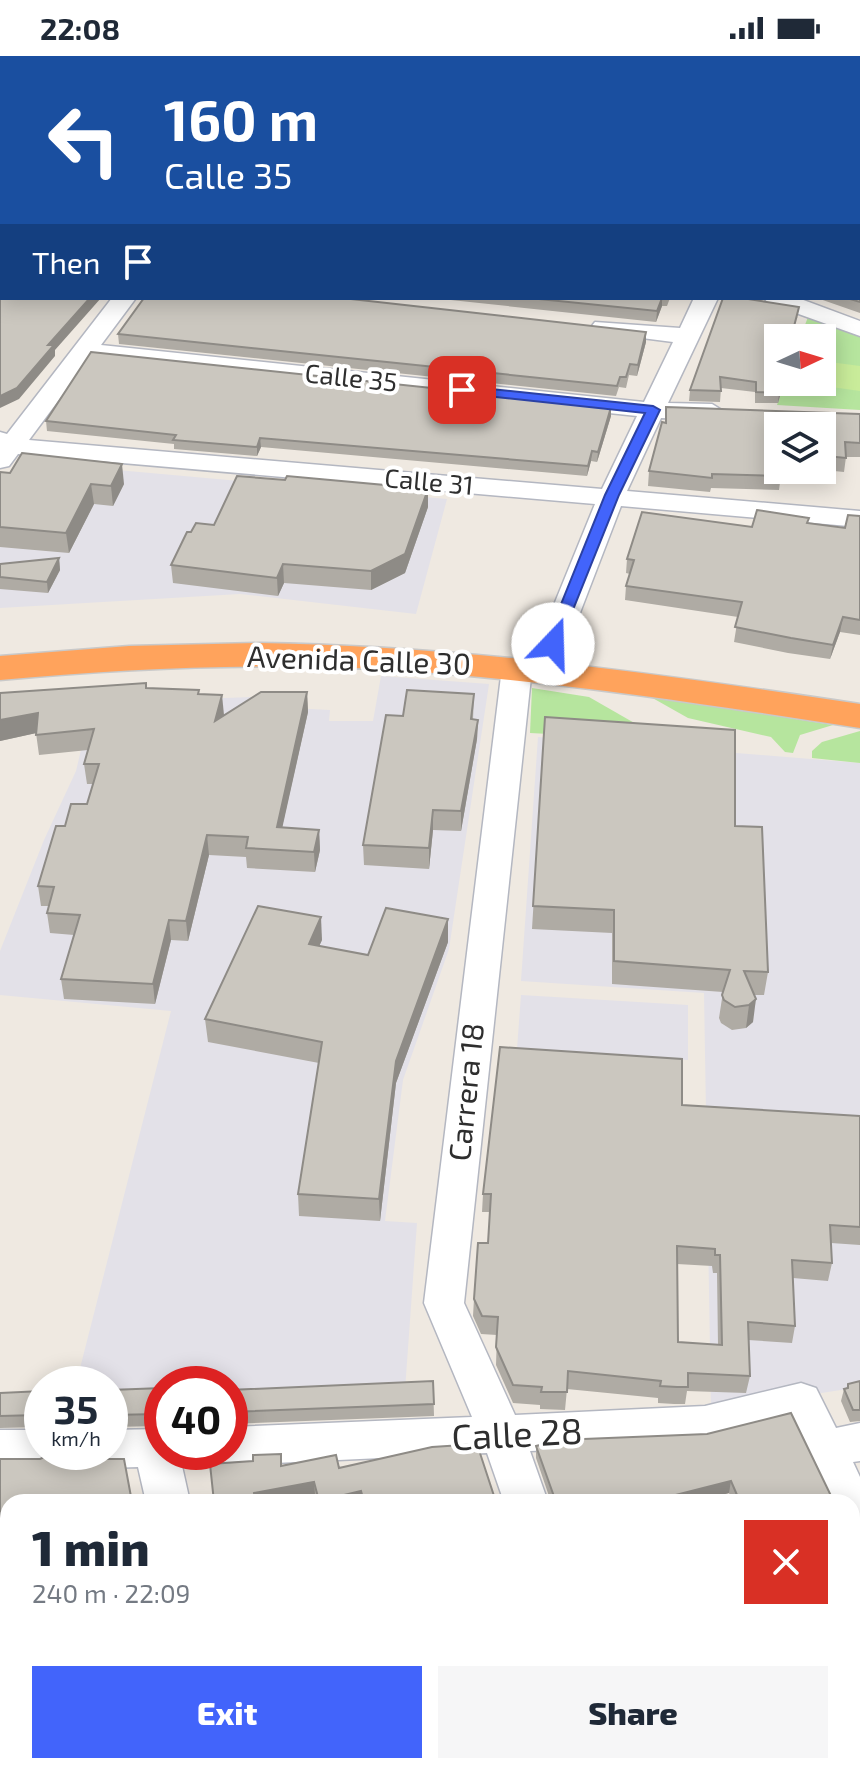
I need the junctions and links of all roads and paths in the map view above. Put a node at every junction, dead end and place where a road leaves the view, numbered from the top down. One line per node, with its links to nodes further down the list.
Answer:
1 (122, 300): 7 (street)
2 (705, 300): 6 (street)
3 (781, 300): 5 (street)
4 (577, 324): 6 (street)
5 (860, 329)
6 (688, 336): 8 (street)
7 (82, 350): 8 (street, Calle 35); 10 (street)
8 (653, 410): 9 (street, Calle 35); 11 (street)
9 (740, 413)
10 (4, 449): 11 (street, Calle 31)
11 (612, 495): 12 (street, Calle 31); 14 (street)
12 (860, 519)
13 (0, 640): 14 (highway, Avenida Calle 30)
14 (553, 644): 17 (highway, Avenida Calle 30)
15 (0, 668): 16 (highway, Avenida Calle 30)
16 (517, 668): 18 (highway, Avenida Calle 30); 19 (street, Carrera 18)
17 (860, 687)
18 (860, 716)
19 (502, 1435): 20 (street, Calle 28); 21 (street, Calle 28); 26 (street, Carrera 18)
20 (248, 1445)
21 (842, 1446): 27 (street)
22 (0, 1449): 23 (street)
23 (24, 1449)
24 (163, 1470): 25 (street)
25 (167, 1494)
26 (523, 1494)
27 (849, 1494)

